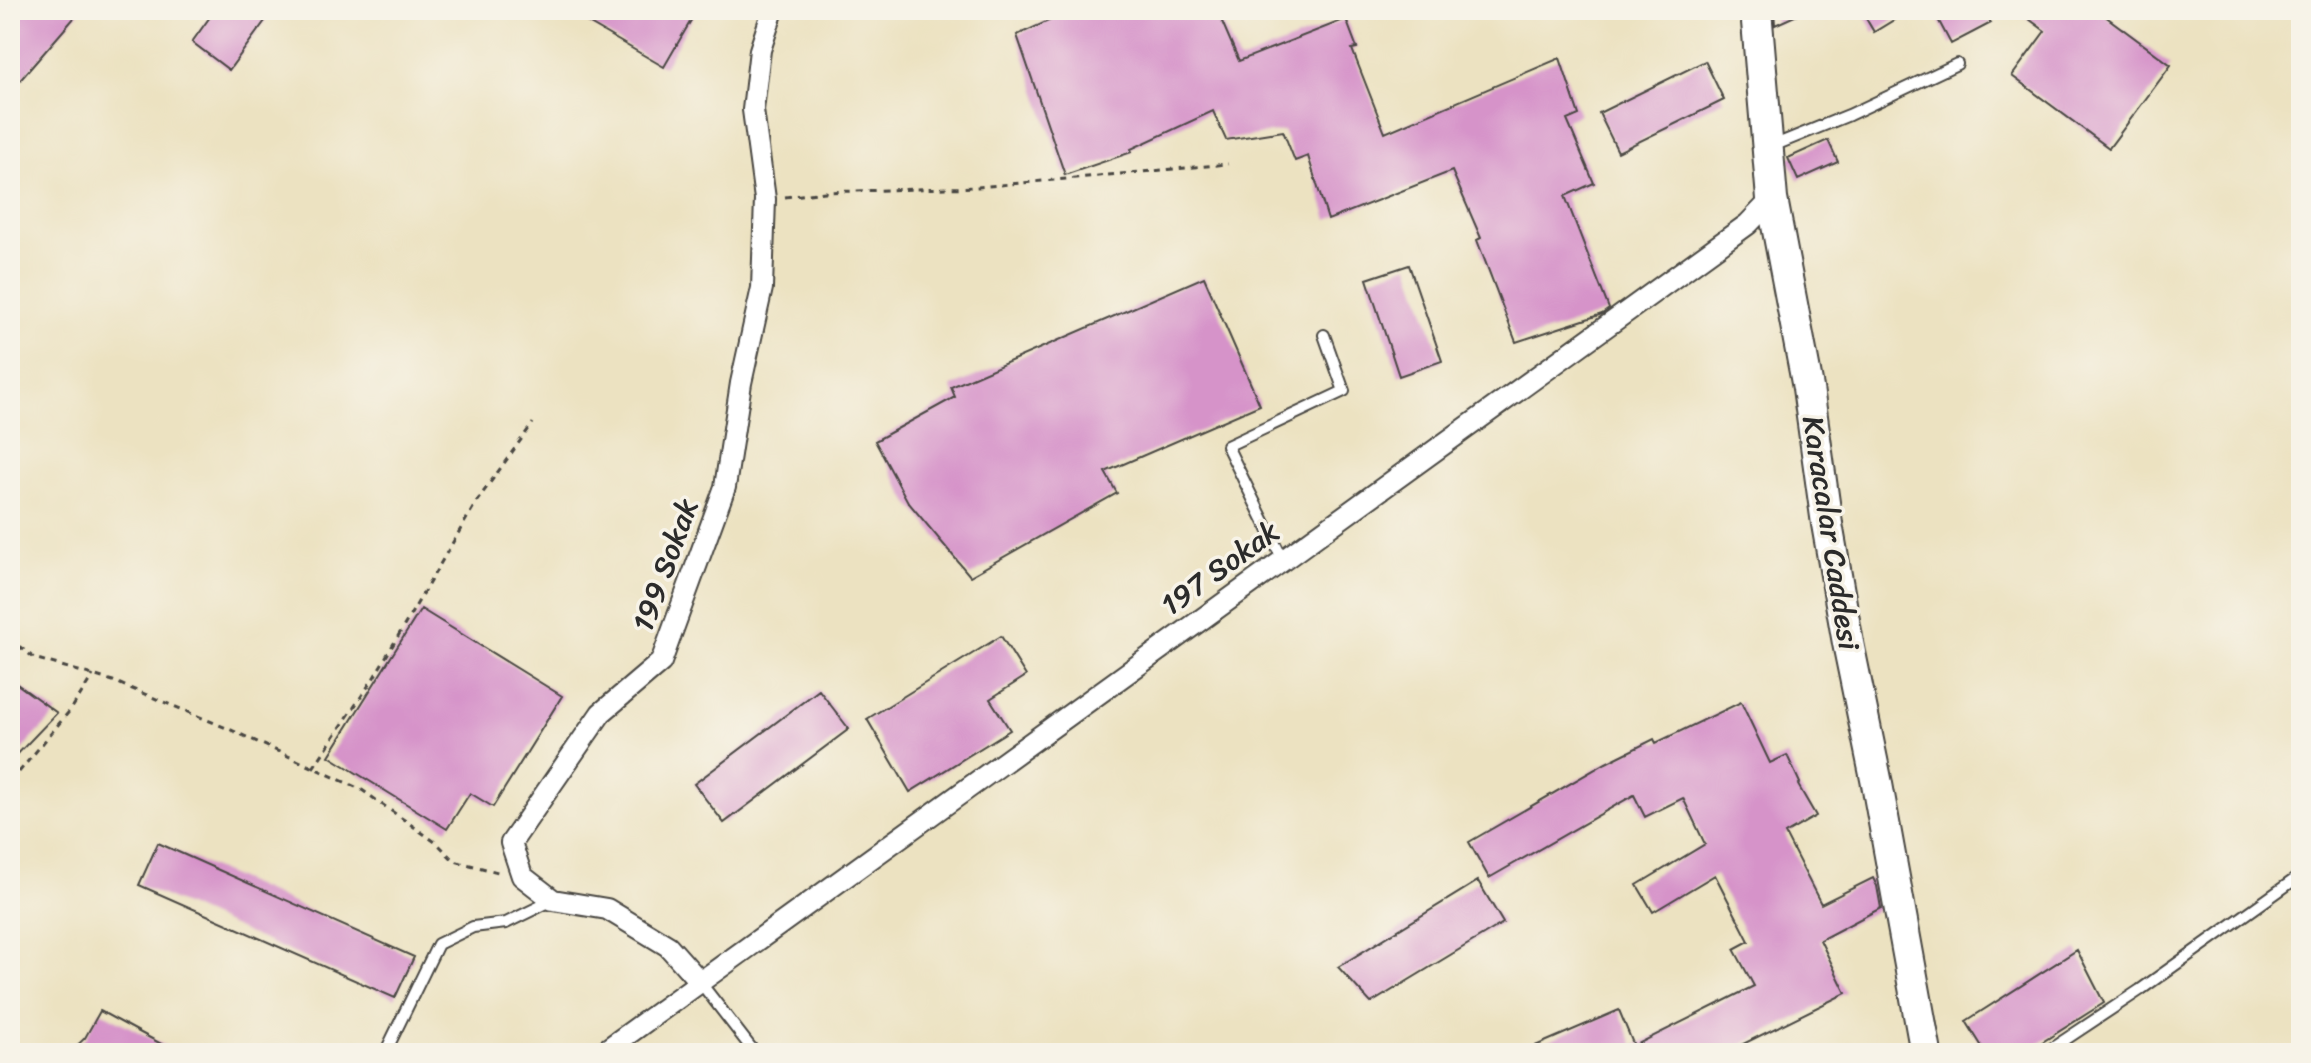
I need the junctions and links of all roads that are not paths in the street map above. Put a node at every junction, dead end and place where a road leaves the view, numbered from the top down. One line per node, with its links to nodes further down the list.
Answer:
1 (773, 10): 9 (street, 199 Sokak)
2 (1756, 10): 4 (street, Karacalar Caddesi)
3 (1957, 64): 4 (lane)
4 (1768, 147): 5 (street, Karacalar Caddesi)
5 (1772, 199): 7 (street, 197 Sokak); 14 (street, Karacalar Caddesi)
6 (1324, 335): 7 (lane)
7 (1283, 560): 10 (street, 197 Sokak)
8 (2301, 875): 15 (lane)
9 (553, 900): 10 (street); 11 (lane)
10 (700, 982): 12 (street, 197 Sokak); 13 (lane)
11 (385, 1053)
12 (602, 1053)
13 (755, 1053)
14 (1926, 1053)
15 (2045, 1053)

